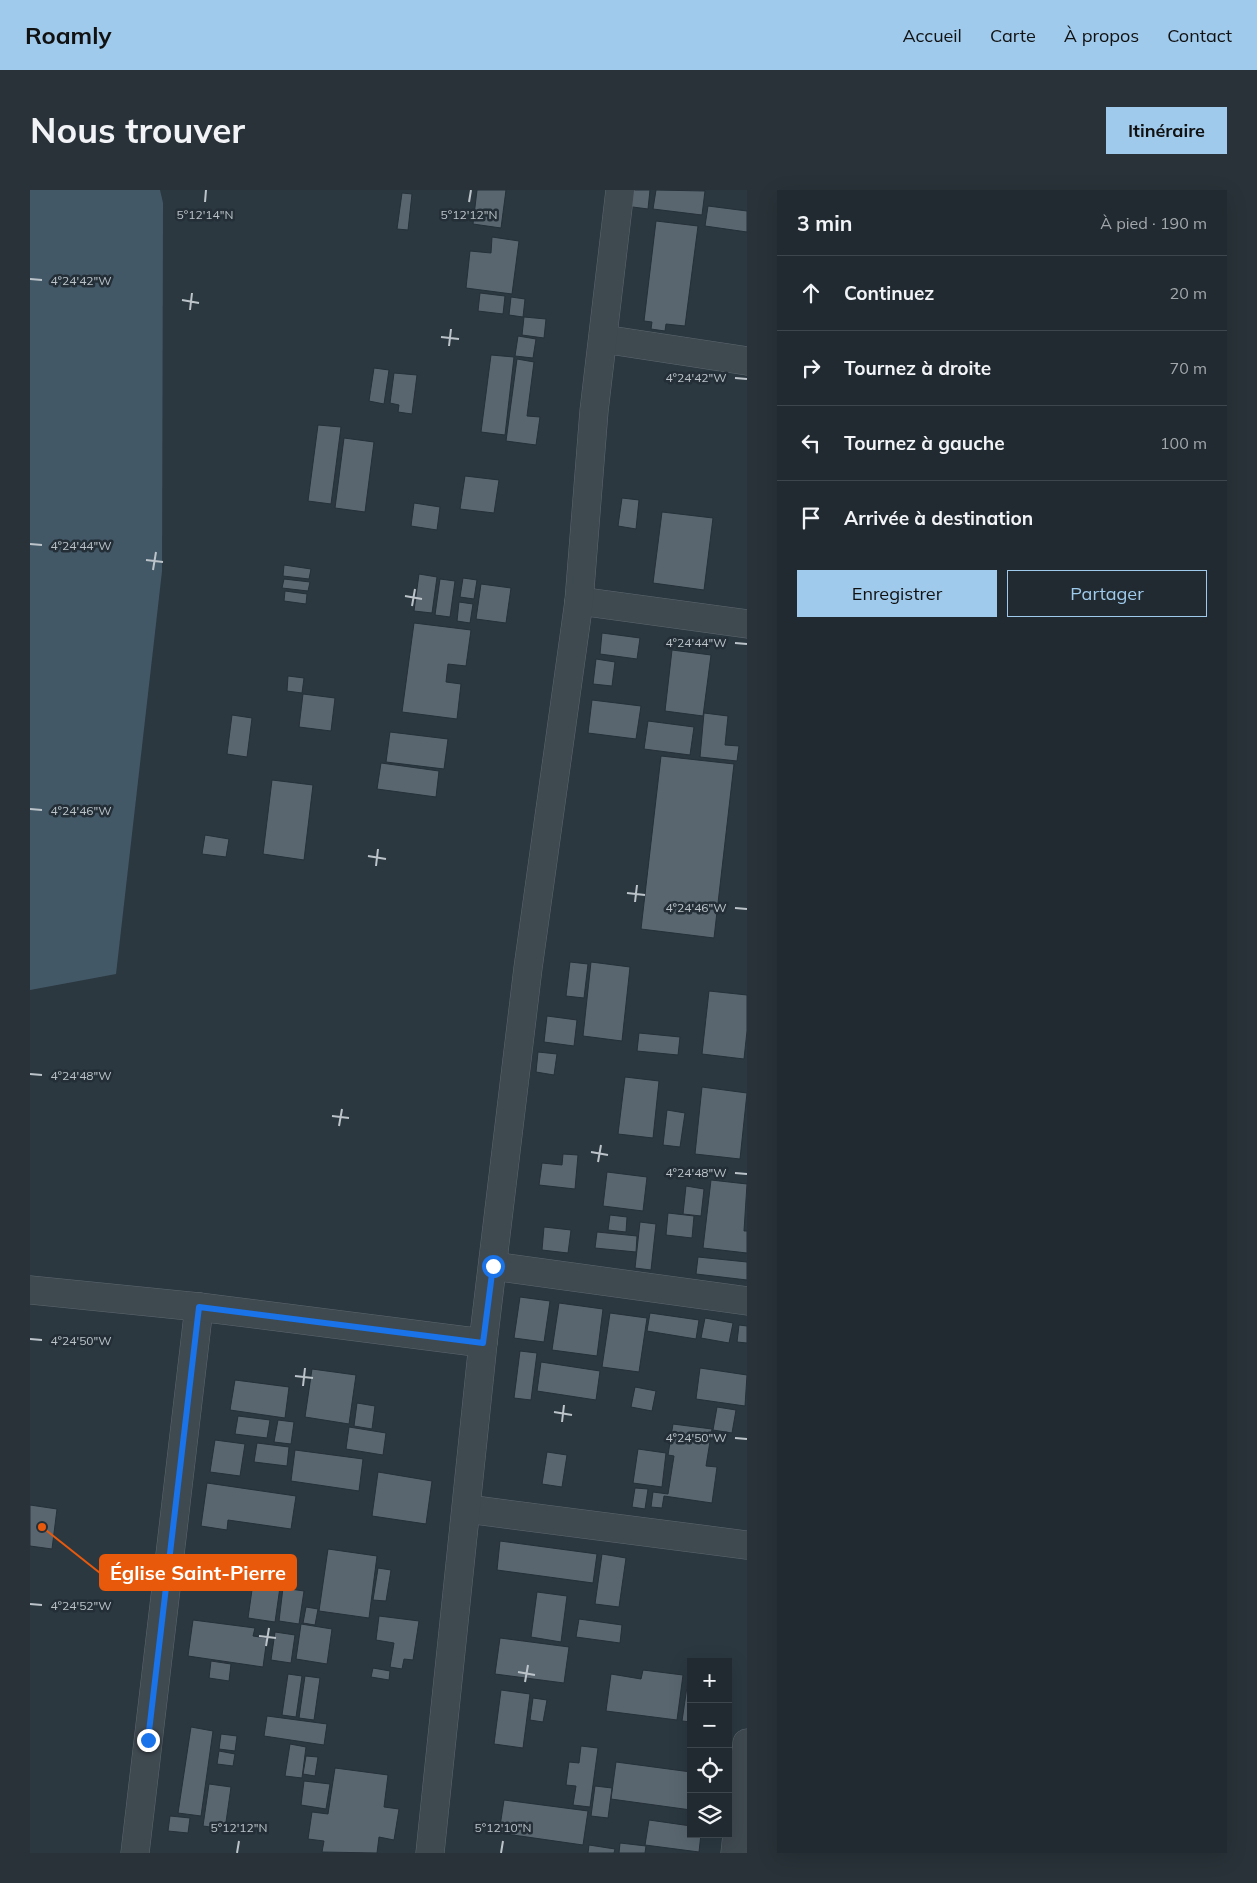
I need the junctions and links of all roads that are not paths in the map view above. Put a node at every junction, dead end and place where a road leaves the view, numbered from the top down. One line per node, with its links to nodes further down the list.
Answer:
1 (620, 190): 2 (street)
2 (603, 339): 3 (street); 4 (street)
3 (747, 360)
4 (579, 601): 5 (street); 6 (street)
5 (747, 624)
6 (493, 1266): 8 (street); 10 (street)
7 (30, 1290): 9 (street)
8 (747, 1301)
9 (199, 1307): 10 (street); 14 (street)
10 (483, 1343): 11 (street)
11 (467, 1509): 12 (street); 15 (street)
12 (747, 1546)
13 (747, 1743): 16 (street)
14 (134, 1853)
15 (430, 1853)
16 (735, 1853)

